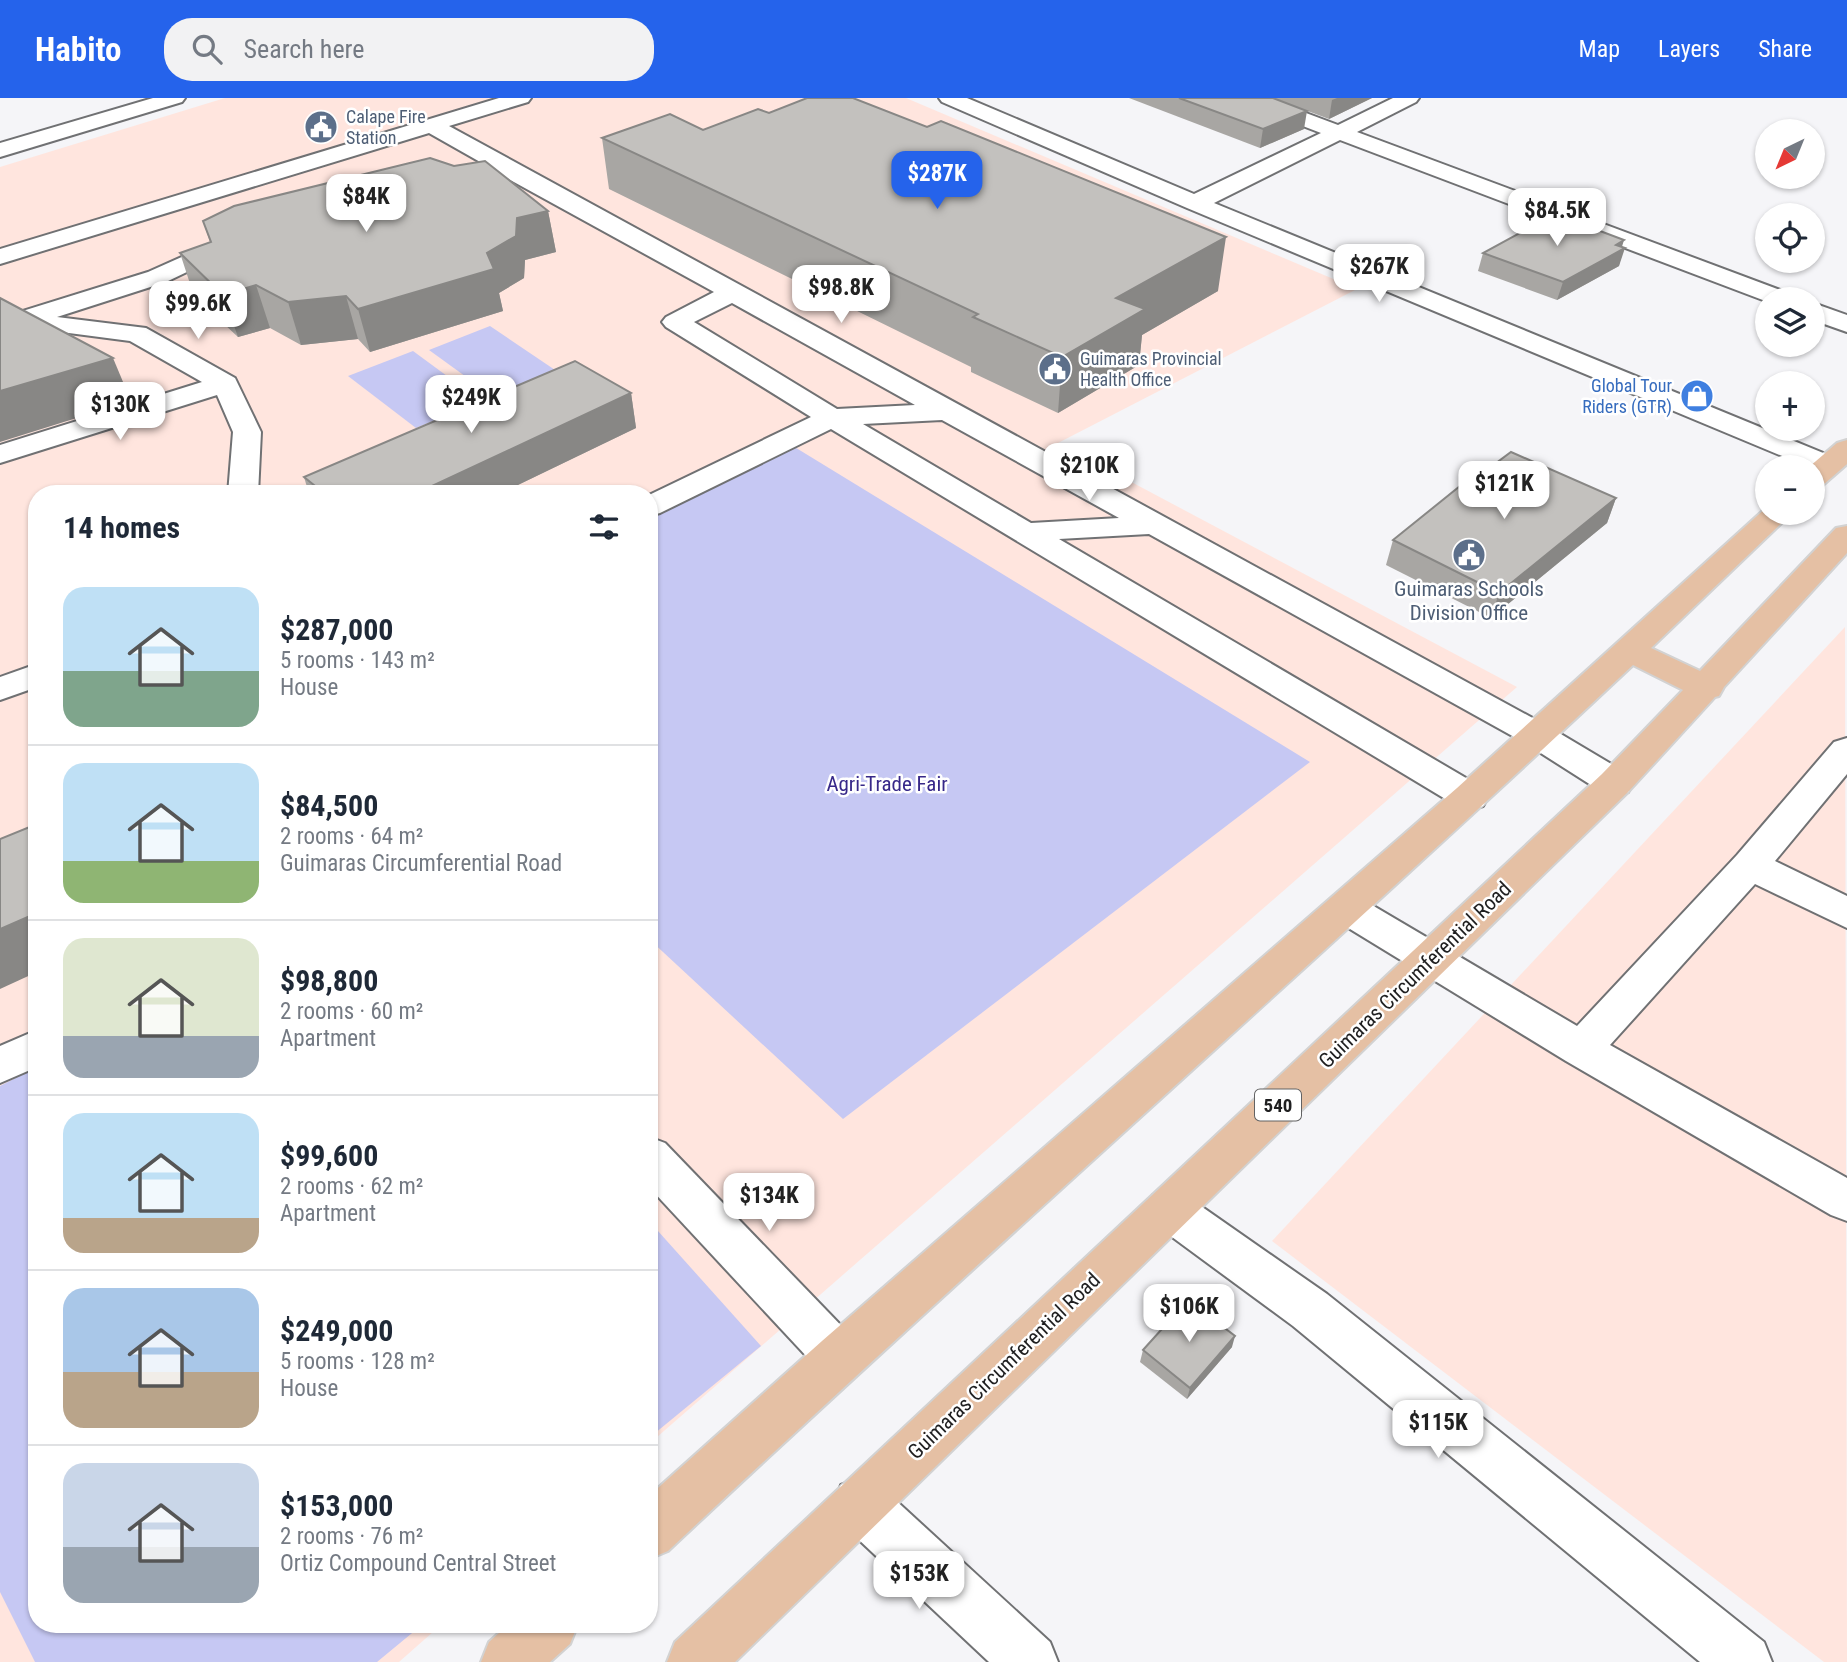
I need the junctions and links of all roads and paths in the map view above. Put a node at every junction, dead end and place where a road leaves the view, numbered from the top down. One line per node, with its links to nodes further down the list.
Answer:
1 (176, 98): 8 (street)
2 (521, 98): 6 (street)
3 (949, 98): 11 (street)
4 (1247, 98): 7 (street)
5 (1409, 98): 7 (street)
6 (431, 125): 9 (street); 13 (street)
7 (1339, 133): 11 (street); 14 (street)
8 (0, 150)
9 (508, 169): 10 (street); 15 (street)
10 (418, 193)
11 (1195, 203): 23 (street)
12 (255, 236): 16 (street)
13 (0, 257)
14 (1755, 289)
15 (732, 293): 20 (street); 21 (street)
16 (6, 316): 19 (street)
17 (1825, 316): 18 (street)
18 (1847, 324)
19 (225, 384): 22 (street); 24 (street)
20 (947, 411): 21 (street); 26 (street)
21 (832, 418): 25 (street); 28 (street)
22 (0, 454)
23 (1829, 464)
24 (244, 485)
25 (658, 503)
26 (1154, 525): 28 (street); 34 (street)
27 (1764, 525): 30 (main road)
28 (1027, 532): 37 (street)
29 (1847, 536): 32 (main road, Guimaras Circumferential Road / 540)
30 (1629, 650): 32 (main road); 34 (main road)
31 (28, 678): 33 (street)
32 (1707, 688): 36 (main road, Guimaras Circumferential Road / 540)
33 (0, 689)
34 (1537, 735): 36 (street); 37 (main road)
35 (1847, 750): 38 (street)
36 (1615, 783): 41 (main road, Guimaras Circumferential Road / 540)
37 (1470, 797): 39 (main road)
38 (1750, 865): 40 (street); 42 (street)
39 (1346, 908): 41 (street); 48 (main road)
40 (1847, 913)
41 (1430, 961): 42 (street); 47 (main road, Guimaras Circumferential Road / 540)
42 (1581, 1049): 46 (street)
43 (28, 1052): 44 (street)
44 (0, 1066)
45 (658, 1166): 48 (street)
46 (1847, 1201)
47 (1169, 1209): 49 (main road, Guimaras Circumferential Road / 540); 55 (street)
48 (839, 1357): 50 (main road)
49 (860, 1504): 53 (main road, Guimaras Circumferential Road / 540); 54 (street)
50 (658, 1524)
51 (540, 1633): 52 (main road)
52 (509, 1662)
53 (695, 1662)
54 (1030, 1662)
55 (1744, 1662)

